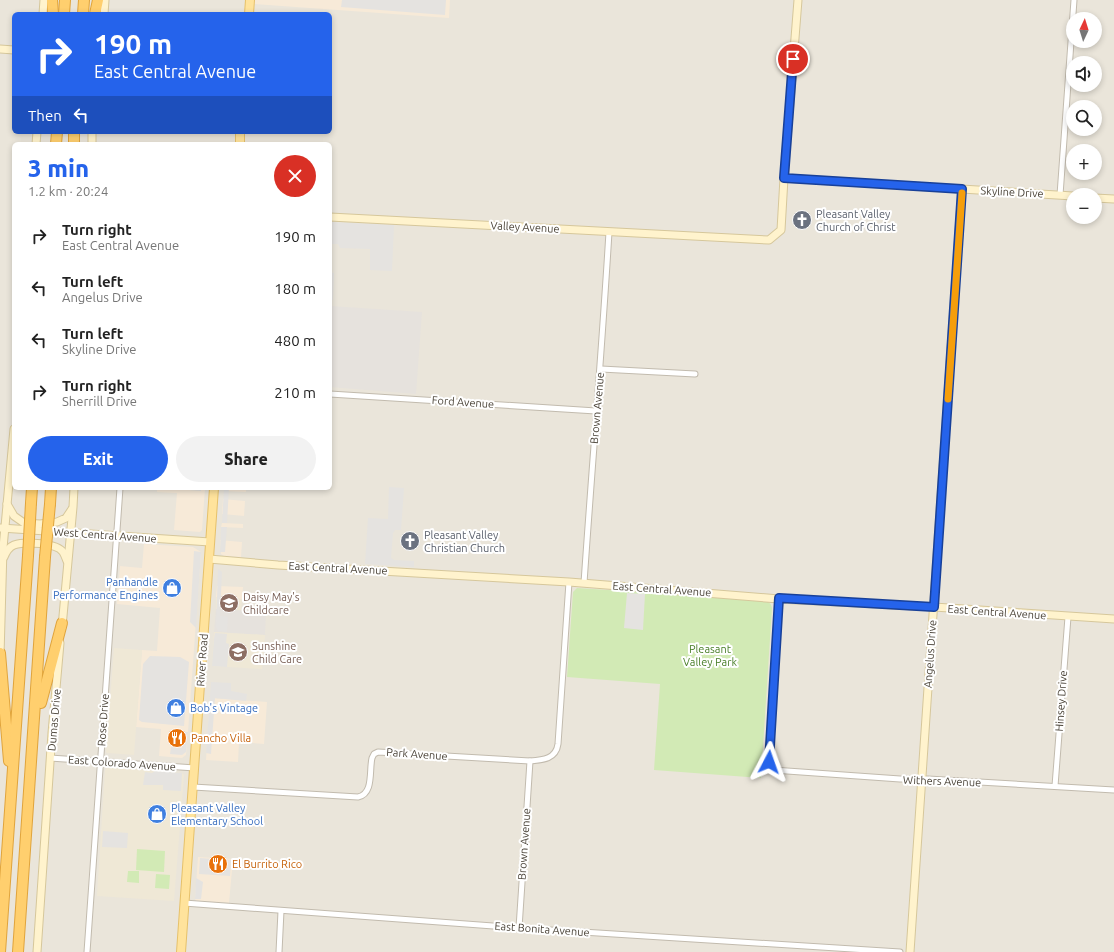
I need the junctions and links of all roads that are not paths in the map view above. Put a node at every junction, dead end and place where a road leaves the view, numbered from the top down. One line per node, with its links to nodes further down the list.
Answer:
1 (44, 0): 10 (street)
2 (52, 0): 11 (highway)
3 (65, 0): 12 (highway)
4 (84, 0): 13 (highway)
5 (98, 0): 14 (highway)
6 (105, 0): 15 (street)
7 (250, 0): 16 (main road)
8 (798, 0): 19 (street, Valley Avenue)
9 (1074, 0): 21 (street)
10 (43, 12)
11 (53, 12)
12 (64, 12)
13 (83, 12)
14 (95, 12)
15 (104, 12)
16 (249, 12)
17 (0, 49): 18 (street)
18 (12, 50)
19 (784, 178): 20 (street, Skyline Drive); 26 (street, Valley Avenue)
20 (962, 189): 21 (street, Skyline Drive); 49 (street, Angelus Drive)
21 (1060, 195): 22 (street, Skyline Drive)
22 (1066, 195)
23 (1102, 198): 24 (street)
24 (1114, 199)
25 (332, 217): 26 (street, Valley Avenue)
26 (609, 232): 27 (street, Brown Avenue)
27 (601, 368): 28 (street); 30 (street, Brown Avenue)
28 (695, 374)
29 (332, 394): 30 (street, Ford Avenue)
30 (596, 411): 47 (street, Brown Avenue)
31 (12, 450): 37 (street)
32 (32, 490): 64 (highway, bridge)
33 (51, 490): 58 (highway, bridge)
34 (74, 490): 38 (street, Dumas Drive)
35 (120, 490): 41 (street, Rose Drive)
36 (214, 490): 42 (main road, River Road)
37 (7, 504): 38 (street); 39 (street)
38 (73, 508): 40 (street, Dumas Drive)
39 (2, 529): 40 (street, West Central Avenue); 43 (street)
40 (71, 533): 41 (street, West Central Avenue); 45 (street, Dumas Drive)
41 (116, 536): 42 (street, West Central Avenue); 59 (street, Rose Drive)
42 (210, 542): 44 (main road, River Road)
43 (3, 558): 45 (street); 53 (street)
44 (209, 559): 46 (street, East Central Avenue); 60 (main road, River Road)
45 (68, 563): 52 (street, Dumas Drive)
46 (569, 582): 47 (street, East Central Avenue); 57 (street, Park Avenue)
47 (584, 583): 48 (street, East Central Avenue)
48 (779, 598): 49 (street, East Central Avenue); 61 (street, Withers Avenue)
49 (934, 607): 50 (street, East Central Avenue); 61 (street, Angelus Drive)
50 (1068, 617): 51 (street, East Central Avenue); 62 (street, Hinsey Drive)
51 (1114, 619)
52 (62, 623): 56 (street, Dumas Drive); 58 (highway)
53 (0, 653): 54 (street); 64 (highway)
54 (0, 659): 55 (street)
55 (0, 664)
56 (50, 758): 59 (street, East Colorado Avenue); 72 (street, Dumas Drive)
57 (530, 761): 63 (street, Park Avenue); 68 (street, Brown Avenue)
58 (32, 762): 71 (highway)
59 (100, 762): 60 (street, East Colorado Avenue); 73 (street, Rose Drive)
60 (195, 768): 63 (main road, River Road)
61 (922, 779): 62 (street, Withers Avenue); 77 (street, Angelus Drive)
62 (1055, 786): 65 (street, Withers Avenue)
63 (193, 787): 66 (main road, River Road)
64 (12, 790): 69 (highway)
65 (1114, 790)
66 (184, 903): 67 (street, East Bonita Avenue); 74 (main road, River Road)
67 (281, 911): 68 (street, East Bonita Avenue); 75 (street)
68 (519, 928): 76 (street, East Bonita Avenue)
69 (1, 941): 70 (highway)
70 (0, 952)
71 (18, 952)
72 (37, 952)
73 (87, 952)
74 (181, 952)
75 (279, 952)
76 (900, 952)
77 (910, 952)

